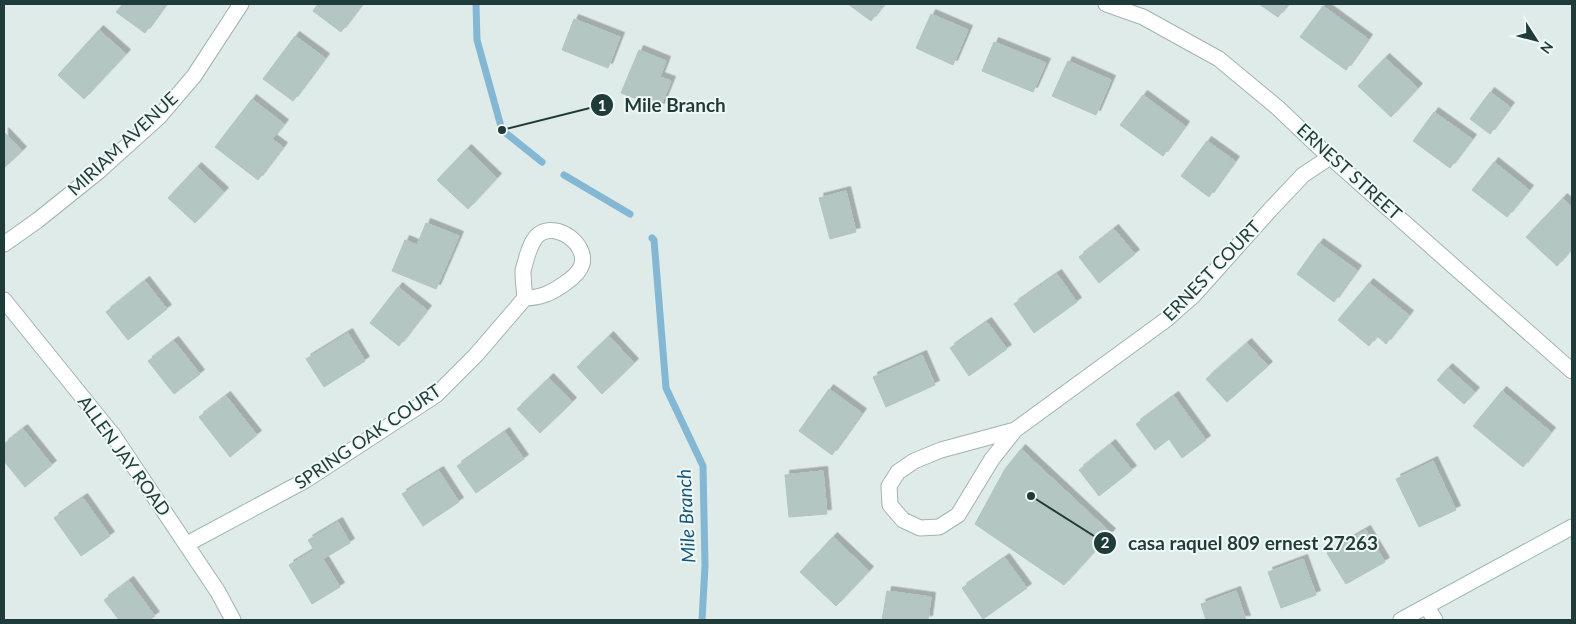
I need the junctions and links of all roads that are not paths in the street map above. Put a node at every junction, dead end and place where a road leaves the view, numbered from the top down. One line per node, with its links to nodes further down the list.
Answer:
1 (241, 4): 4 (street, MIRIAM AVENUE)
2 (1106, 4): 3 (street, ERNEST STREET)
3 (1330, 157): 7 (street, ERNEST STREET); 8 (street, ERNEST COURT)
4 (4, 244)
5 (525, 298): 5 (street); 10 (street, SPRING OAK COURT)
6 (4, 300): 10 (street, ALLEN JAY ROAD)
7 (1572, 370)
8 (1015, 430): 8 (street, ERNEST COURT)
9 (1572, 527): 11 (street)
10 (186, 544): 12 (street, ALLEN JAY ROAD)
11 (1427, 607): 13 (street); 14 (street)
12 (233, 620)
13 (1401, 620)
14 (1435, 620)

